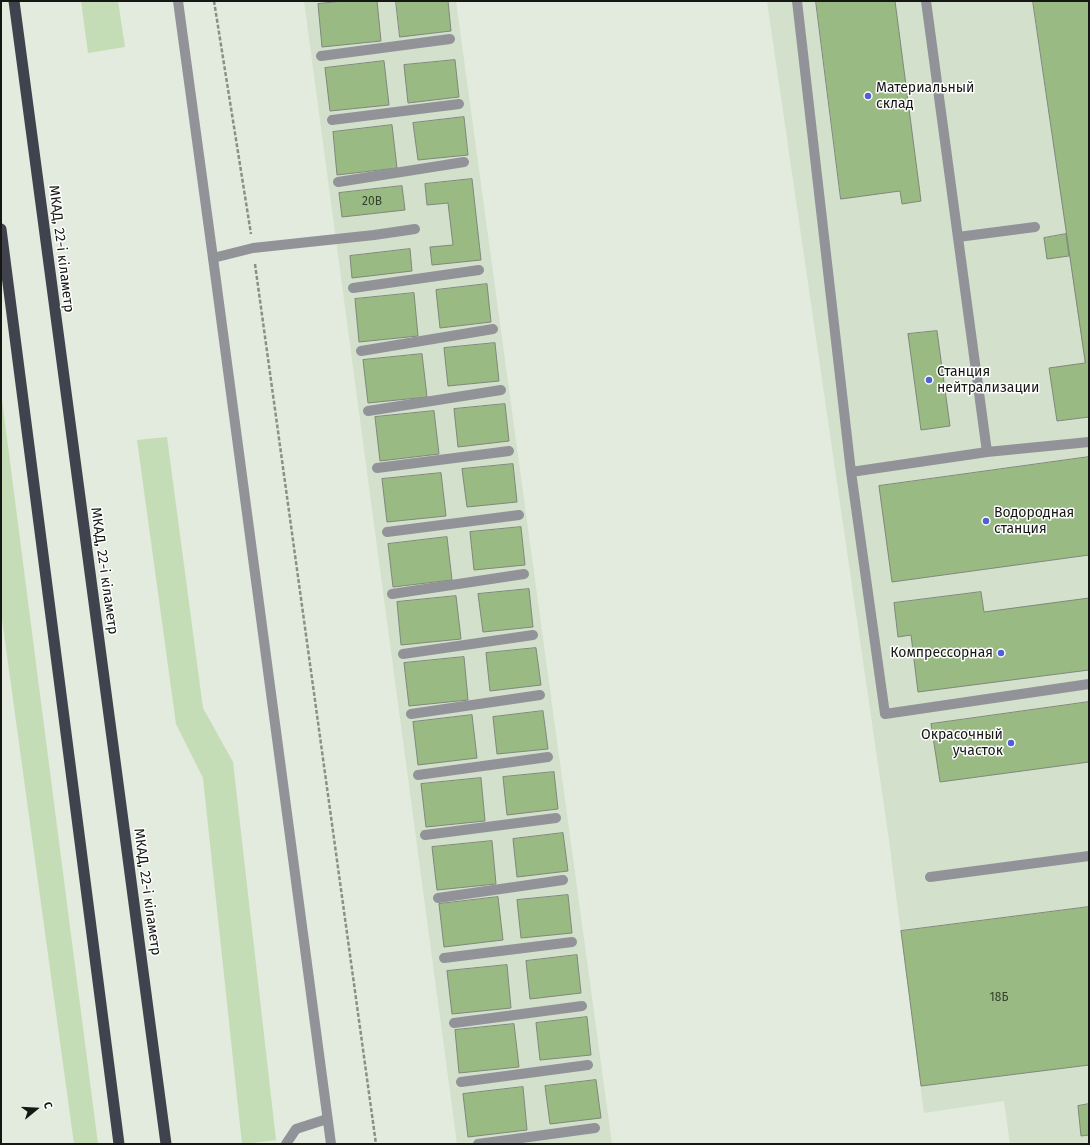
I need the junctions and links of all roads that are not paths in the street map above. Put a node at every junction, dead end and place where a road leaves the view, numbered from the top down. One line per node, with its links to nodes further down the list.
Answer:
1 (14, 1): 53 (highway, МКАД, 22-і кіламетр)
2 (178, 1): 15 (street)
3 (797, 1): 26 (street)
4 (926, 1): 14 (street)
5 (450, 39): 6 (street)
6 (322, 56)
7 (459, 104): 8 (street)
8 (332, 120)
9 (464, 162): 10 (street)
10 (338, 182)
11 (1035, 228): 14 (street)
12 (1, 229): 52 (highway)
13 (416, 229): 15 (street)
14 (958, 237): 24 (street)
15 (213, 258): 50 (street)
16 (479, 270): 17 (street)
17 (353, 288)
18 (493, 329): 19 (street)
19 (361, 351)
20 (500, 390): 21 (street)
21 (368, 411)
22 (1089, 442): 24 (street)
23 (509, 451): 25 (street)
24 (987, 452): 26 (street)
25 (377, 468)
26 (851, 472): 33 (street)
27 (519, 514): 28 (street)
28 (387, 532)
29 (524, 574): 30 (street)
30 (392, 594)
31 (533, 635): 32 (street)
32 (403, 654)
33 (1089, 684)
34 (540, 695): 35 (street)
35 (411, 714)
36 (548, 757): 37 (street)
37 (418, 775)
38 (556, 818): 39 (street)
39 (425, 835)
40 (1089, 856): 41 (street)
41 (930, 876)
42 (562, 880): 43 (street)
43 (438, 898)
44 (572, 942): 45 (street)
45 (444, 958)
46 (582, 1006): 47 (street)
47 (454, 1022)
48 (588, 1065): 49 (street)
49 (461, 1082)
50 (327, 1119): 54 (street); 55 (street)
51 (595, 1128): 56 (street)
52 (118, 1144)
53 (166, 1144)
54 (286, 1144)
55 (331, 1144)
56 (478, 1144)

